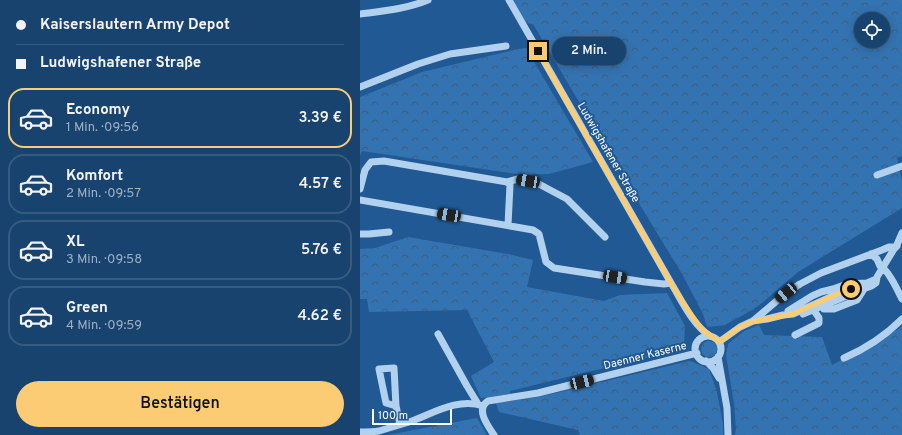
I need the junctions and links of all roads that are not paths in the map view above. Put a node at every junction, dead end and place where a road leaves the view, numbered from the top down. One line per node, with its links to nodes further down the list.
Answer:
1 (428, 0): 3 (street)
2 (509, 0): 21 (street, Ludwigshafener Straße)
3 (402, 4): 4 (street)
4 (360, 14)
5 (506, 46): 6 (street)
6 (360, 87)
7 (902, 166): 8 (street)
8 (877, 175)
9 (506, 182): 10 (street); 12 (street); 16 (street)
10 (360, 189)
11 (360, 200): 12 (street)
12 (508, 226): 21 (street)
13 (390, 232): 15 (street)
14 (902, 233): 17 (street)
15 (360, 234)
16 (605, 237)
17 (899, 245): 18 (street); 19 (street)
18 (871, 254): 19 (street); 31 (street)
19 (883, 267): 20 (street); 25 (street)
20 (876, 277): 22 (street); 23 (street)
21 (671, 283): 28 (street, Ludwigshafener Straße)
22 (864, 289): 24 (street); 26 (street); 27 (street)
23 (826, 290): 24 (street); 29 (street)
24 (829, 298): 29 (street)
25 (902, 299)
26 (815, 312): 27 (street); 33 (street)
27 (806, 313): 29 (street)
28 (690, 314): 34 (street, Ludwigshafener Straße); 35 (street, Ludwigshafener Straße)
29 (783, 315): 31 (street)
30 (902, 319): 39 (street)
31 (753, 321): 36 (street)
32 (438, 334): 42 (street)
33 (796, 334)
34 (710, 336): 35 (street); 36 (street)
35 (698, 341): 37 (street)
36 (719, 342): 38 (street)
37 (697, 353): 40 (street); 42 (street, Daenner Kaserne)
38 (718, 357): 40 (street); 41 (street)
39 (844, 358)
40 (706, 361): 41 (street)
41 (722, 383): 48 (street)
42 (480, 405): 44 (street, Daenner Kaserne); 47 (street)
43 (396, 406): 43 (street); 44 (street)
44 (400, 424): 46 (street, Daenner Kaserne)
45 (360, 432): 46 (street, Daenner Kaserne)
46 (372, 433)
47 (494, 435)
48 (728, 435)

